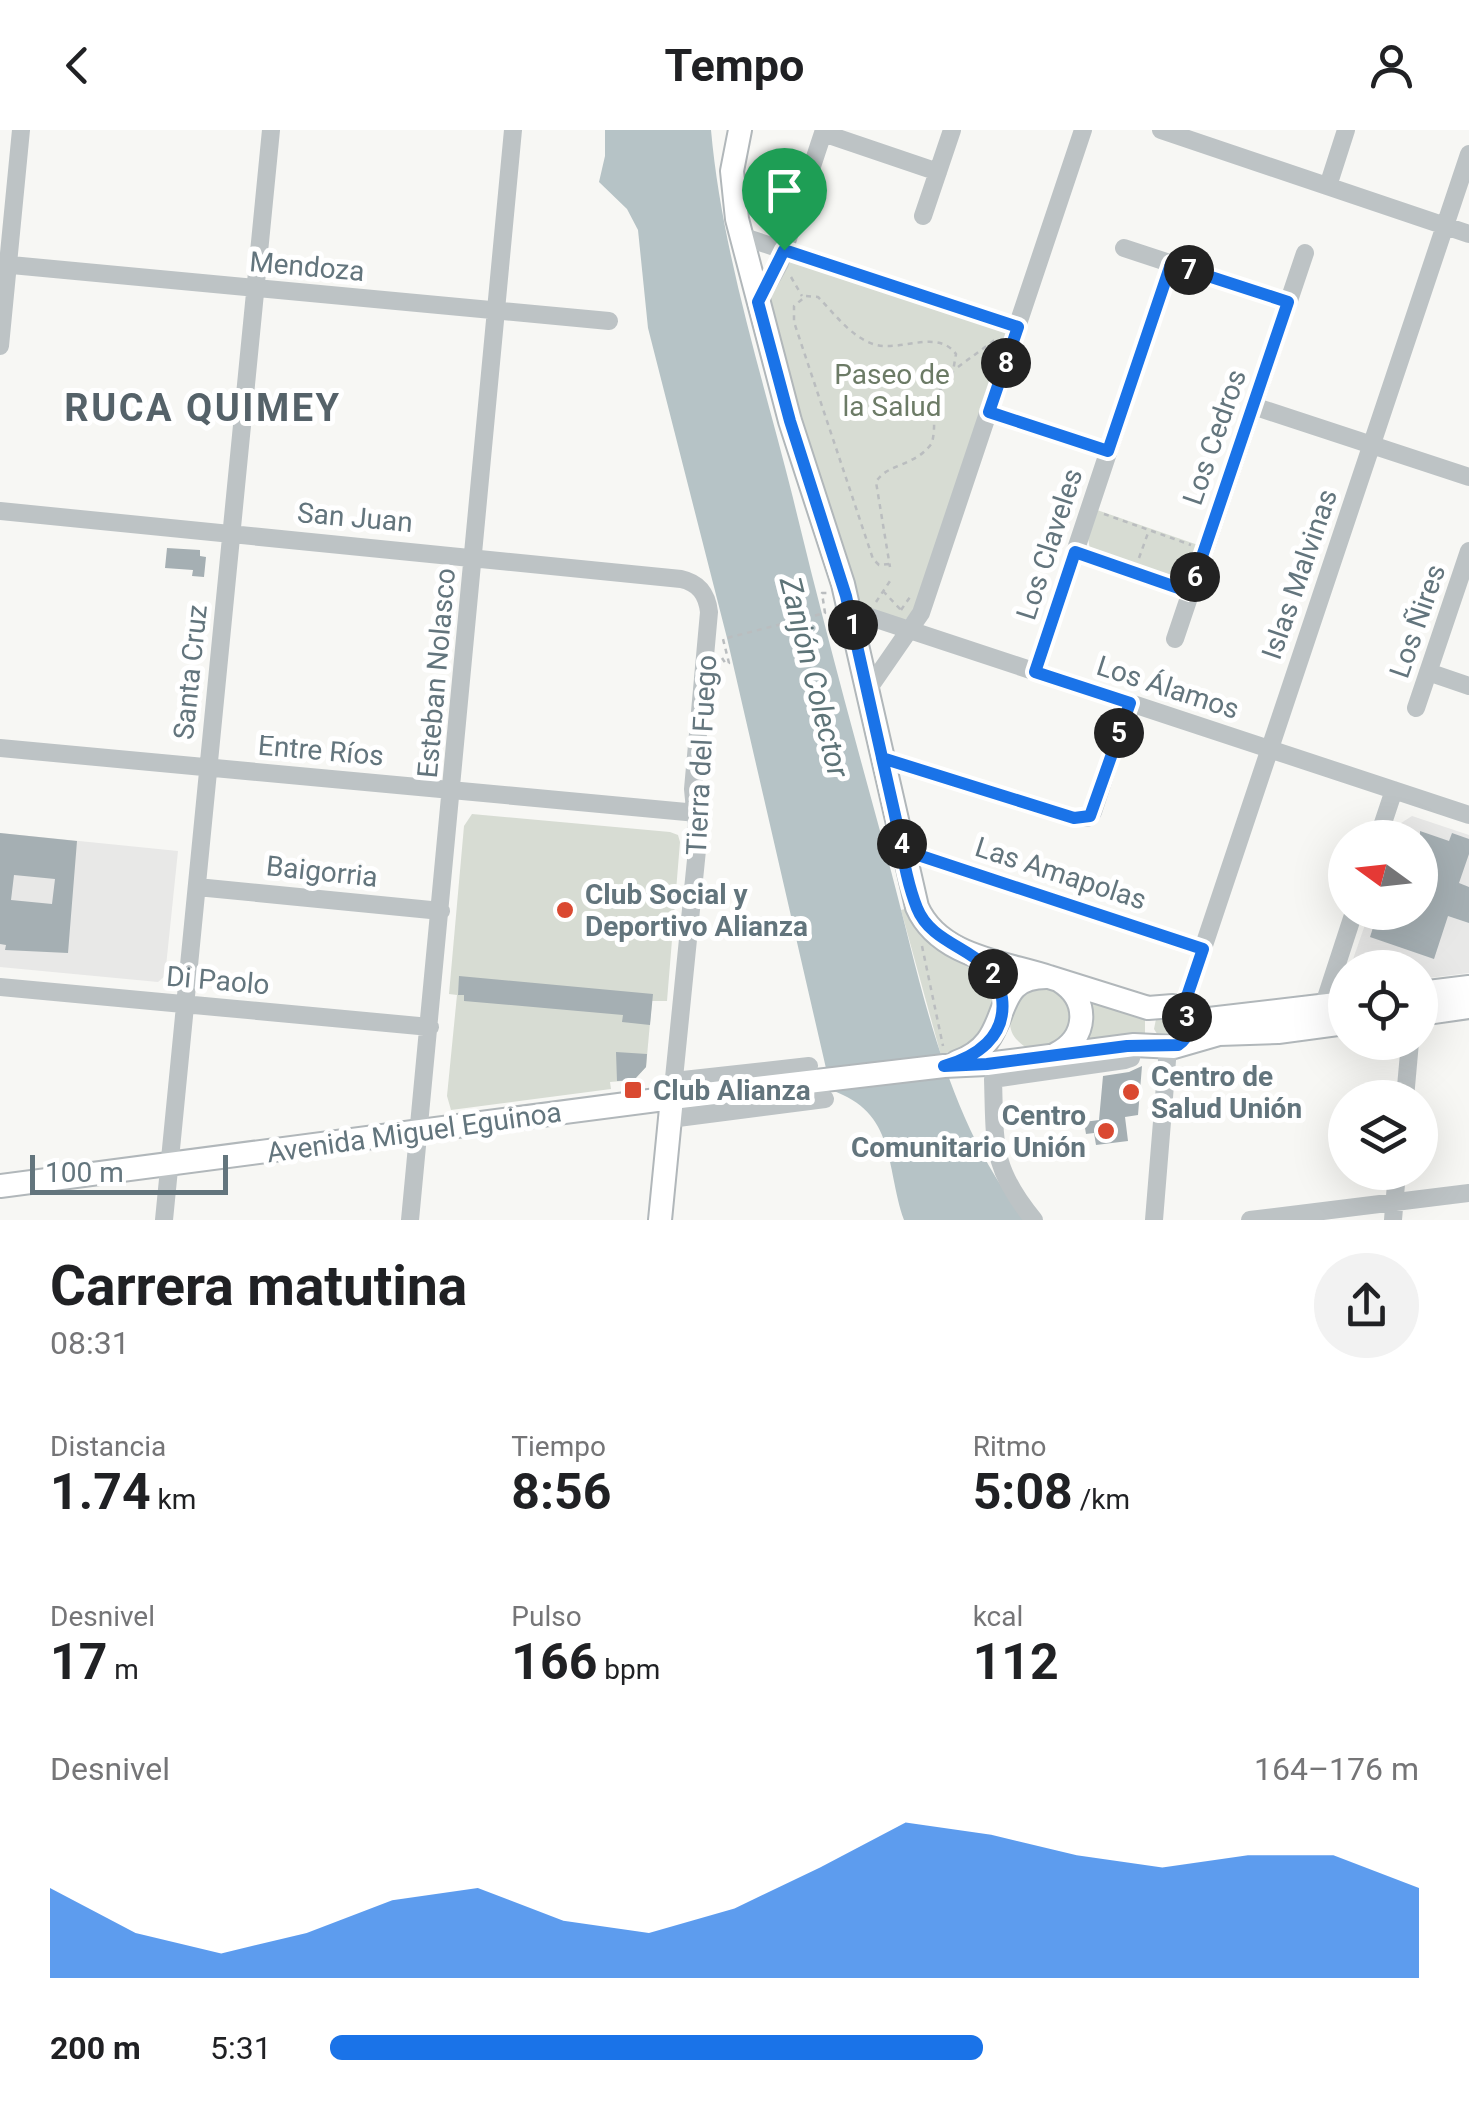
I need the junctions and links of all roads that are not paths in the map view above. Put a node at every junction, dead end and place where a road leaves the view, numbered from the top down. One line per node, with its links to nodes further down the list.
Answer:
1 (20, 130): 21 (street)
2 (271, 130): 23 (street, Santa Cruz)
3 (513, 130): 26 (street, Esteban Nolasco)
4 (740, 130): 17 (main road)
5 (952, 130): 12 (street)
6 (1083, 130): 28 (street)
7 (1161, 130): 10 (street)
8 (1346, 130): 13 (street)
9 (824, 132): 12 (street); 20 (street)
10 (1214, 138): 13 (street)
11 (1469, 154): 15 (street, Islas Malvinas)
12 (938, 172): 14 (street)
13 (1328, 186): 15 (street)
14 (923, 216)
15 (1445, 226): 16 (street); 32 (street, Islas Malvinas)
16 (1469, 234)
17 (741, 236): 20 (street); 24 (main road)
18 (1124, 248): 22 (street)
19 (1304, 253): 25 (street, Los Cedros)
20 (785, 258): 24 (street); 28 (street)
21 (4, 264): 23 (street, Mendoza); 29 (street)
22 (1171, 264): 25 (street); 33 (street, Los Claveles)
23 (256, 288): 26 (street, Mendoza); 36 (street, Santa Cruz)
24 (758, 302): 42 (main road)
25 (1288, 302): 30 (street, Los Cedros)
26 (497, 312): 27 (street, Mendoza); 39 (street, Esteban Nolasco)
27 (608, 322)
28 (1011, 330): 31 (street)
29 (0, 346)
30 (1253, 406): 32 (street); 41 (street, Los Cedros)
31 (989, 412): 33 (street); 43 (street)
32 (1372, 444): 34 (street); 52 (street, Islas Malvinas)
33 (1108, 451): 38 (street, Los Claveles)
34 (1469, 476)
35 (0, 512): 36 (street, San Juan)
36 (232, 533): 39 (street, San Juan); 54 (street, Santa Cruz)
37 (1469, 551): 46 (street, Los Ñires)
38 (1075, 552): 41 (street); 45 (street, Los Claveles)
39 (474, 556): 40 (street, San Juan); 55 (street, Esteban Nolasco)
40 (701, 589): 57 (street, Tierra del Fuego)
41 (1190, 592): 44 (street, Los Cedros)
42 (860, 610): 43 (street, Los Álamos); 48 (main road)
43 (910, 624): 45 (street, Los Álamos); 48 (street)
44 (1175, 639)
45 (1035, 672): 49 (street, Los Álamos)
46 (1428, 672): 47 (street); 50 (street, Los Ñires)
47 (1469, 686)
48 (867, 690): 53 (main road)
49 (1130, 703): 52 (street, Los Álamos); 53 (street)
50 (1416, 708)
51 (0, 748): 54 (street, Entre Ríos)
52 (1270, 749): 56 (street, Los Álamos); 63 (street, Islas Malvinas)
53 (882, 758): 60 (main road)
54 (209, 768): 55 (street, Entre Ríos); 61 (street, Santa Cruz)
55 (452, 790): 57 (street, Entre Ríos); 62 (street, Esteban Nolasco)
56 (1394, 790): 58 (street, Los Álamos); 59 (street)
57 (697, 813): 81 (street, Tierra del Fuego)
58 (1469, 815)
59 (1384, 820)
60 (903, 850): 63 (street, Las Amapolas); 64 (main road)
61 (197, 887): 62 (street, Baigorria); 69 (street, Santa Cruz)
62 (441, 910): 75 (street, Esteban Nolasco)
63 (1203, 949): 71 (street, Islas Malvinas)
64 (969, 953): 65 (main road); 73 (main road)
65 (1052, 978): 71 (main road); 73 (main road); 78 (main road)
66 (0, 986): 69 (street, Di Paolo)
67 (1469, 986): 68 (main road)
68 (1438, 990)
69 (185, 1004): 75 (street, Di Paolo); 83 (street, Santa Cruz)
70 (1469, 1007): 72 (main road)
71 (1176, 1011): 74 (main road); 77 (main road); 77 (main road)
72 (1438, 1011)
73 (1002, 1012): 78 (main road); 80 (main road)
74 (1328, 1012): 77 (main road)
75 (430, 1027): 82 (street, Esteban Nolasco)
76 (1134, 1045): 77 (main road); 78 (main road); 90 (street)
77 (1170, 1045): 91 (street)
78 (1045, 1057): 80 (main road)
79 (809, 1066): 81 (street)
80 (944, 1066): 81 (main road, Avenida Miguel Eguinoa)
81 (672, 1099): 82 (main road, Avenida Miguel Eguinoa); 89 (main road, Tierra del Fuego)
82 (418, 1132): 83 (main road, Avenida Miguel Eguinoa); 88 (street, Esteban Nolasco)
83 (169, 1164): 84 (main road, Avenida Miguel Eguinoa); 87 (street, Santa Cruz)
84 (0, 1186)
85 (1469, 1193): 86 (street)
86 (1394, 1211): 92 (street)
87 (164, 1220)
88 (410, 1220)
89 (660, 1220)
90 (1034, 1220)
91 (1154, 1220)
92 (1250, 1220)

